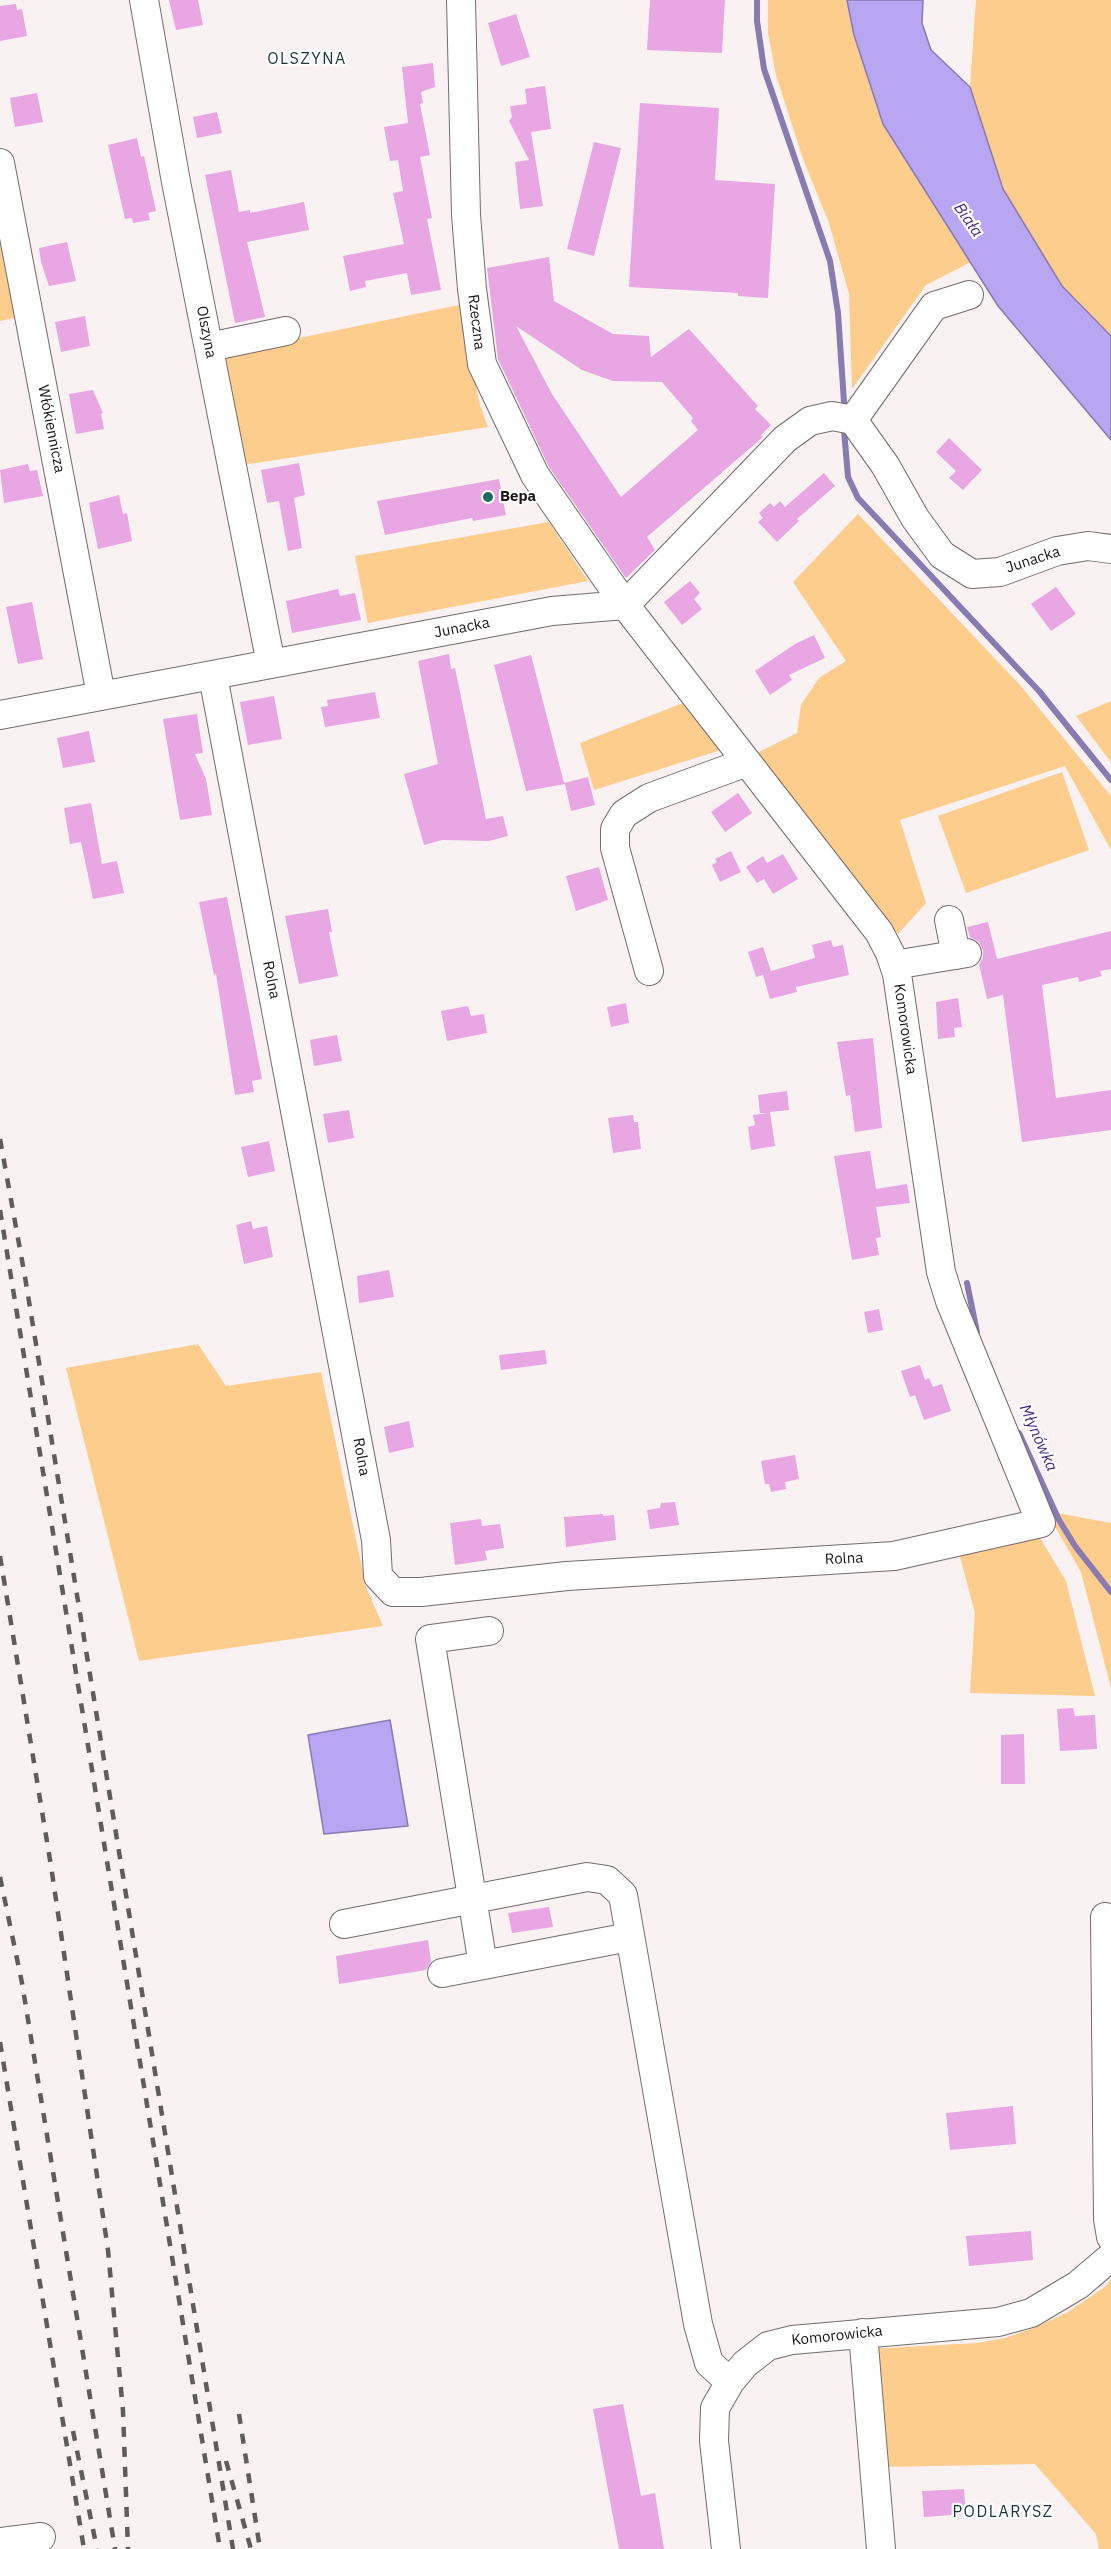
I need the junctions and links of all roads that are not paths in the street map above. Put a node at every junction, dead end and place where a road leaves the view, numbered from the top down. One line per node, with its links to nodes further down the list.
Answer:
1 (144, 0): 6 (street, Olszyna)
2 (461, 0): 9 (street, Rzeczna)
3 (0, 163): 12 (street, Włókiennicza)
4 (969, 295): 7 (street)
5 (286, 332): 6 (street)
6 (209, 347): 10 (street, Olszyna)
7 (853, 420): 8 (street, Junacka); 9 (street)
8 (1111, 549)
9 (625, 605): 10 (street, Junacka); 14 (street, Komorowicka)
10 (271, 664): 11 (street, Junacka)
11 (213, 676): 12 (street, Junacka); 18 (street, Rolna)
12 (101, 694): 13 (street, Junacka)
13 (0, 715)
14 (747, 762): 16 (street, Komorowicka); 17 (street)
15 (949, 920): 16 (street)
16 (894, 965): 18 (street, Komorowicka)
17 (649, 971)
18 (1041, 1522)
19 (489, 1631): 20 (street)
20 (471, 1899): 22 (street); 23 (street); 24 (street)
21 (1106, 1917): 26 (street)
22 (344, 1923)
23 (629, 1937): 24 (street); 29 (street)
24 (483, 1965): 25 (street)
25 (442, 1973)
26 (1111, 2237)
27 (1111, 2257): 28 (street, Komorowicka)
28 (863, 2333): 29 (street, Komorowicka); 33 (street)
29 (730, 2382): 32 (street, Komorowicka)
30 (41, 2537): 31 (street)
31 (0, 2542)
32 (726, 2549)
33 (881, 2549)

